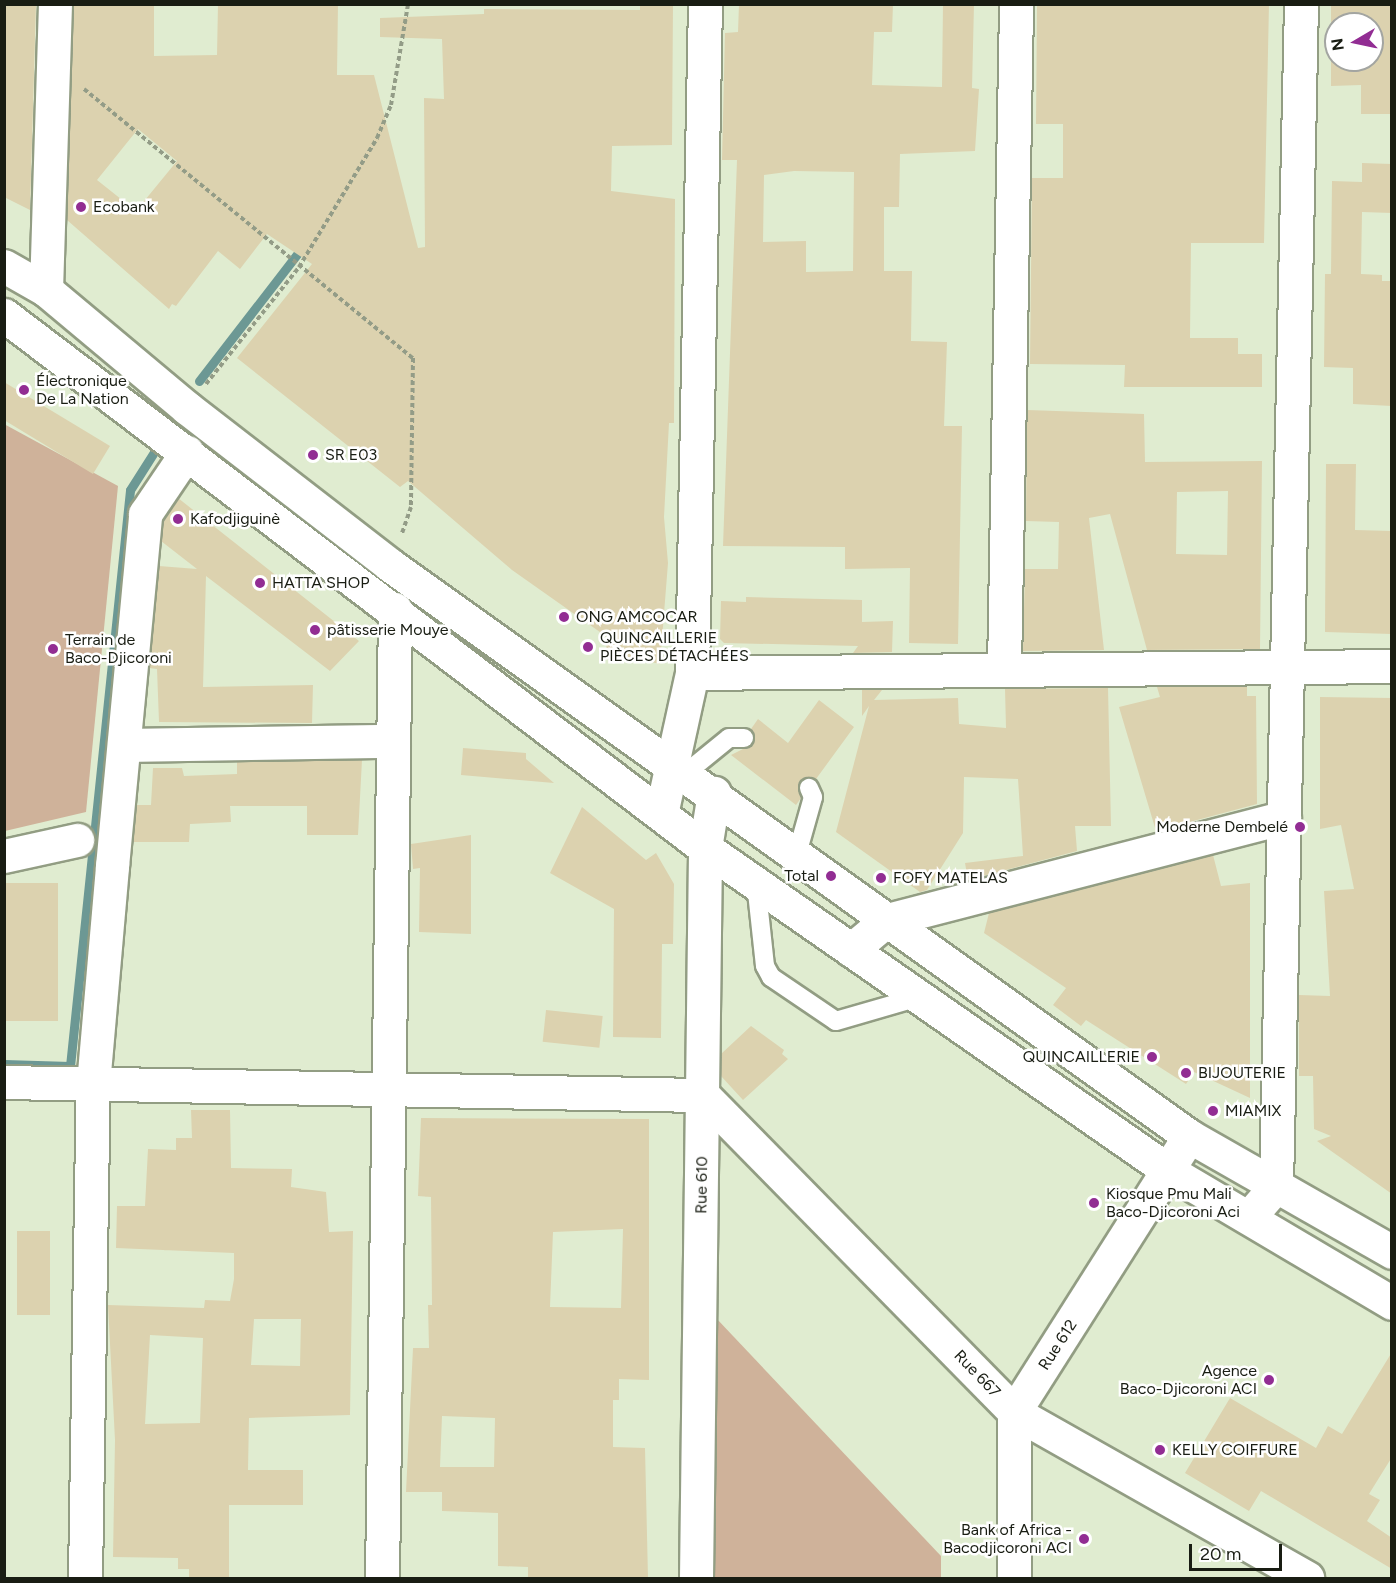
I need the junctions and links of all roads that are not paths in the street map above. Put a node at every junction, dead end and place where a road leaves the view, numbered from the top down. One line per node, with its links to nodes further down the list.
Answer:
1 (55, 4): 6 (street)
2 (705, 4): 13 (street)
3 (1016, 4): 12 (street)
4 (1301, 4): 10 (street)
5 (4, 266): 6 (street)
6 (46, 290): 17 (street)
7 (4, 315): 8 (street)
8 (188, 452): 9 (street); 16 (street)
9 (395, 609): 15 (street); 20 (street)
10 (1287, 666): 11 (street); 12 (street); 21 (street)
11 (1392, 666)
12 (1004, 668): 13 (street)
13 (692, 673): 17 (street)
14 (744, 738): 17 (lane)
15 (393, 741): 16 (street); 32 (street)
16 (124, 745): 31 (street)
17 (680, 768): 19 (street); 20 (street)
18 (809, 788): 24 (lane)
19 (714, 793): 23 (street, Rue 610); 24 (street)
20 (661, 814): 23 (street)
21 (1284, 817): 27 (street); 36 (street)
22 (76, 840): 25 (street)
23 (705, 848): 26 (street); 33 (street, Rue 610)
24 (797, 854): 27 (street)
25 (4, 856)
26 (756, 883): 28 (street); 29 (lane)
27 (887, 920): 28 (street); 34 (street)
28 (851, 950): 29 (street)
29 (919, 997): 35 (street)
30 (4, 1082): 31 (street)
31 (93, 1084): 32 (street); 41 (street)
32 (389, 1089): 33 (street); 42 (street)
33 (703, 1095): 40 (street, Rue 667); 43 (street, Rue 610)
34 (1189, 1136): 35 (street, Rue 612); 36 (street)
35 (1169, 1171): 37 (street); 40 (street, Rue 612)
36 (1276, 1186): 37 (street); 38 (street)
37 (1249, 1218): 39 (street)
38 (1392, 1252)
39 (1392, 1303)
40 (1014, 1412): 44 (street); 45 (street, Rue 667)
41 (85, 1578)
42 (382, 1578)
43 (696, 1578)
44 (1014, 1578)
45 (1307, 1578)

